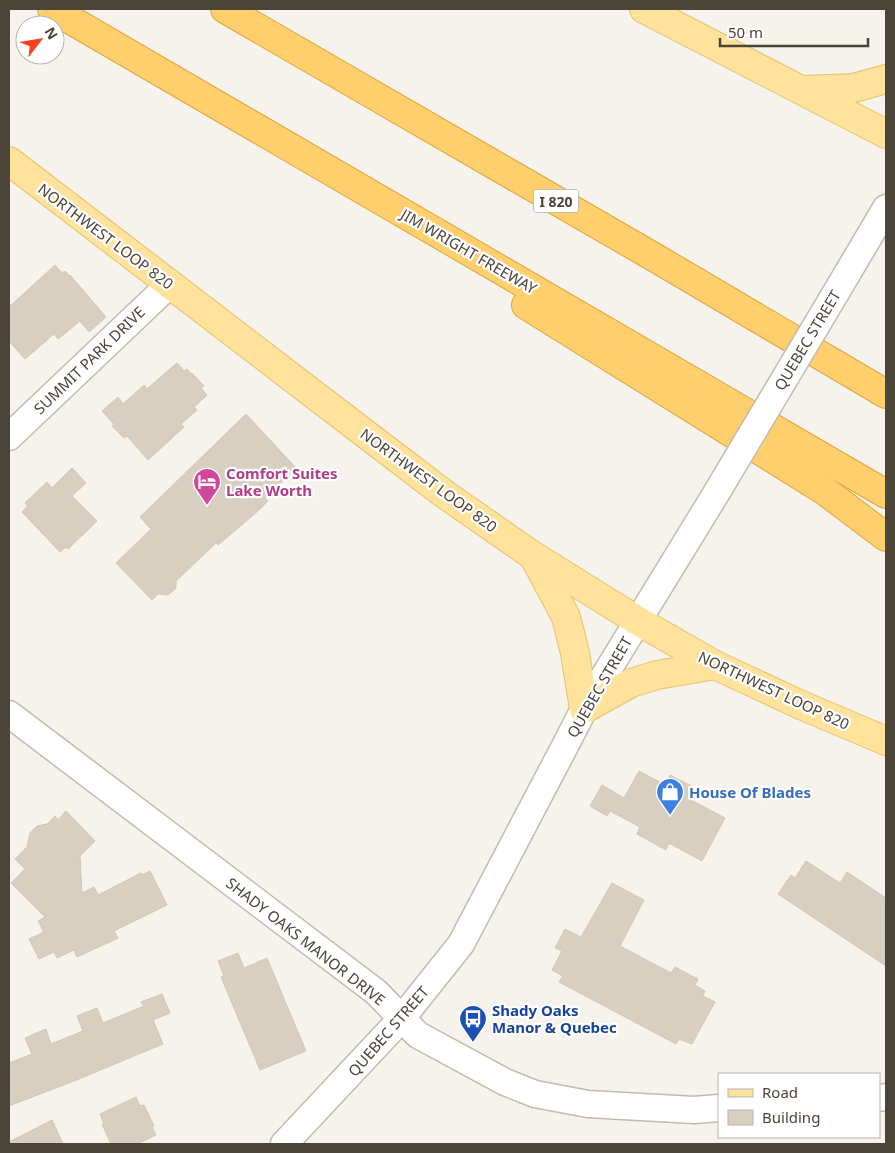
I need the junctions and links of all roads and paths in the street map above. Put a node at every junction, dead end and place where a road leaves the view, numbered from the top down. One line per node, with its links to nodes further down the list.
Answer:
1 (52, 9): 9 (highway, JIM WRIGHT FREEWAY)
2 (225, 9): 11 (highway, I 820)
3 (644, 9): 5 (main road)
4 (886, 79): 5 (main road)
5 (801, 90): 6 (main road)
6 (886, 134)
7 (9, 161): 10 (main road, NORTHWEST LOOP 820)
8 (886, 208): 16 (street, QUEBEC STREET, bridge)
9 (438, 233): 13 (highway, JIM WRIGHT FREEWAY); 14 (highway)
10 (170, 284): 12 (street, SUMMIT PARK DRIVE); 15 (main road, NORTHWEST LOOP 820)
11 (886, 394)
12 (9, 436)
13 (886, 494)
14 (886, 537)
15 (532, 555): 16 (main road, NORTHWEST LOOP 820); 18 (main road)
16 (638, 621): 17 (main road, NORTHWEST LOOP 820); 18 (street, QUEBEC STREET)
17 (715, 664): 18 (main road); 20 (main road, NORTHWEST LOOP 820)
18 (584, 709): 21 (street, QUEBEC STREET)
19 (9, 714): 21 (street, SHADY OAKS MANOR DRIVE)
20 (886, 741)
21 (402, 1018): 22 (street, SHADY OAKS MANOR DRIVE); 23 (street, QUEBEC STREET)
22 (718, 1108)
23 (284, 1144)

